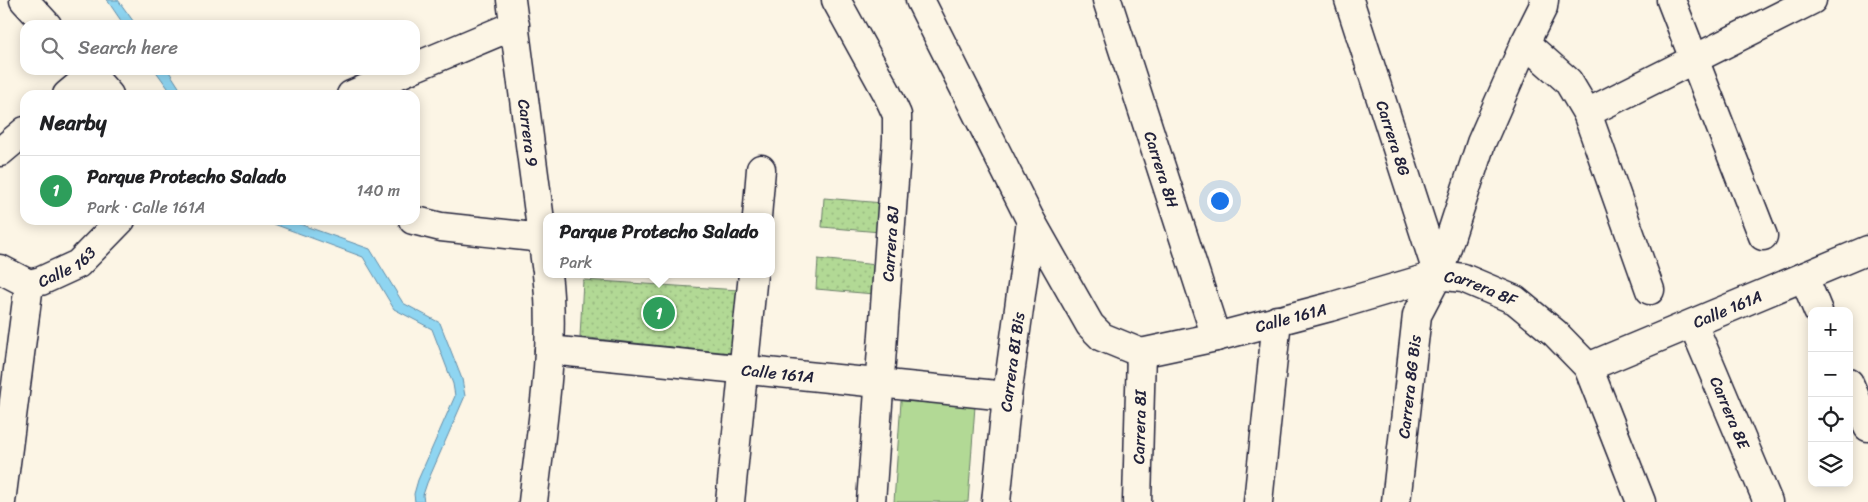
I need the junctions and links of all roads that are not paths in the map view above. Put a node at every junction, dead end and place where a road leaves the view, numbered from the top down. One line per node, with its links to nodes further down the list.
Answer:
1 (24, 0): 10 (street)
2 (836, 0): 46 (street, Carrera 8J)
3 (920, 0): 26 (street)
4 (1107, 0): 41 (street, Carrera 8H)
5 (1348, 0): 32 (street, Carrera 8G)
6 (1544, 0): 11 (street, Carrera 8F)
7 (1671, 0): 12 (street)
8 (1812, 0): 12 (street)
9 (513, 12): 13 (street); 29 (street, Carrera 9)
10 (42, 20)
11 (1525, 43): 20 (street); 32 (street, Carrera 8F)
12 (1694, 60): 20 (street); 28 (street)
13 (420, 65)
14 (86, 75): 17 (street)
15 (92, 75): 18 (street)
16 (397, 75): 19 (street)
17 (72, 90)
18 (105, 90)
19 (363, 90)
20 (1587, 112): 37 (street)
21 (20, 135): 22 (street)
22 (0, 152)
23 (761, 170): 24 (street)
24 (758, 213)
25 (420, 222): 29 (street)
26 (1030, 222): 43 (street); 48 (street, Carrera 8I Bis)
27 (116, 225): 36 (street, Calle 163)
28 (1763, 236)
29 (543, 238)
30 (1868, 250): 33 (street, Calle 161A)
31 (0, 269): 36 (street)
32 (1438, 275): 39 (street, Calle 161A); 44 (street, Carrera 8F); 57 (street, Carrera 8G Bis)
33 (1804, 277): 38 (street); 40 (street, Calle 161A)
34 (548, 278): 42 (street)
35 (753, 278): 45 (street)
36 (29, 284): 50 (street)
37 (1650, 290)
38 (1816, 307)
39 (1277, 320): 41 (street, Calle 161A); 56 (street)
40 (1693, 324): 44 (street, Calle 161A); 59 (street, Carrera 8E)
41 (1216, 337): 43 (street, Calle 161A)
42 (549, 350): 45 (street, Calle 161A); 51 (street)
43 (1140, 353): 55 (street, Carrera 8I)
44 (1588, 367): 58 (street, Carrera 8F)
45 (744, 370): 46 (street, Calle 161A); 52 (street)
46 (880, 384): 48 (street, Calle 161A); 53 (street, Carrera 8J)
47 (1853, 392): 49 (street)
48 (1007, 396): 54 (street, Carrera 8I Bis)
49 (1868, 427)
50 (1, 502)
51 (533, 502)
52 (730, 502)
53 (871, 502)
54 (996, 502)
55 (1137, 502)
56 (1258, 502)
57 (1396, 502)
58 (1641, 502)
59 (1768, 502)

